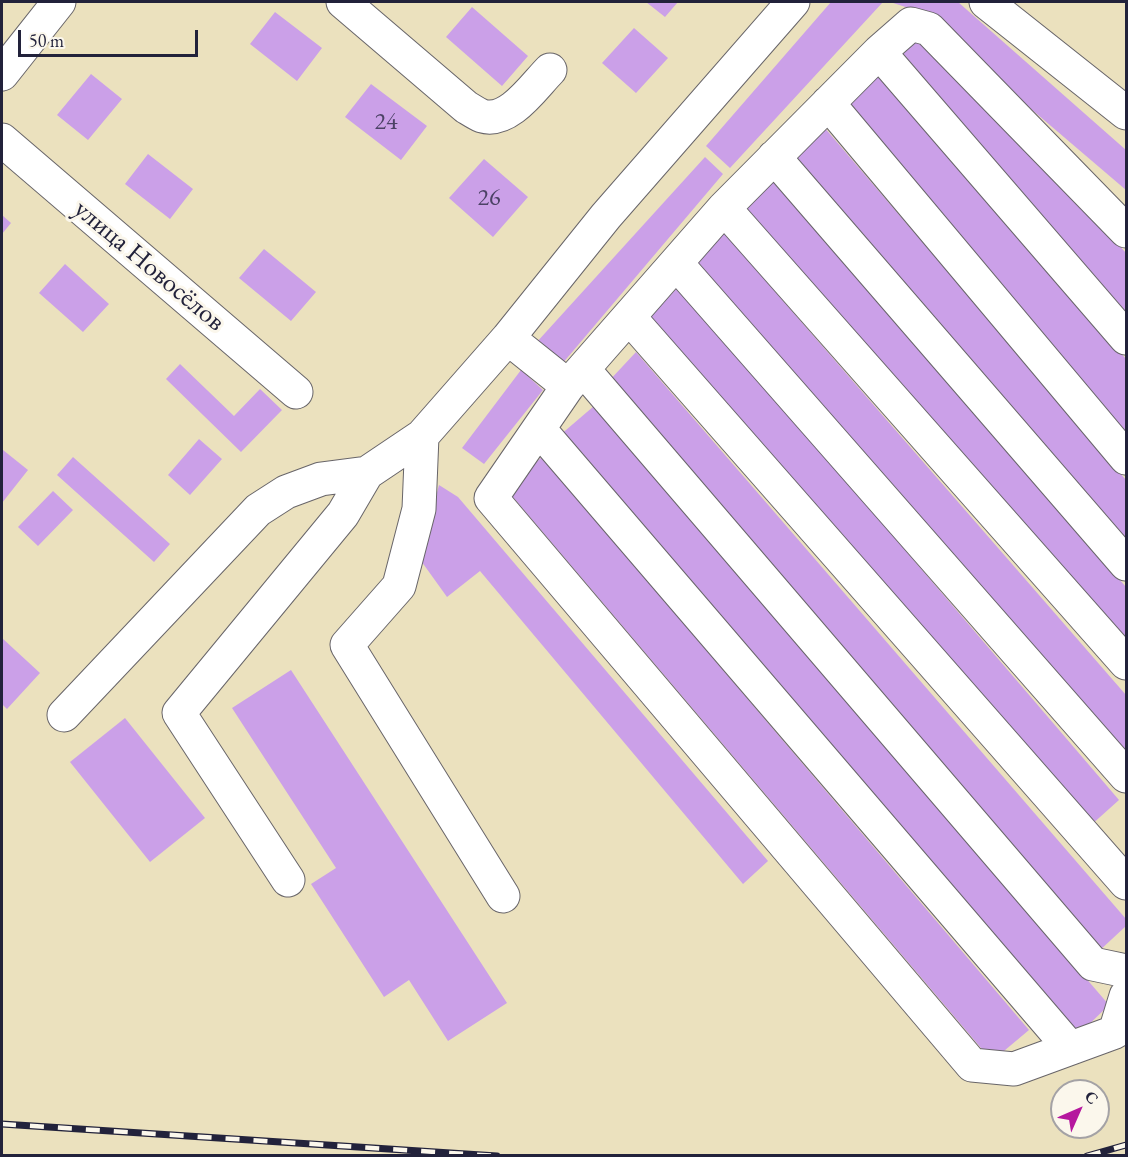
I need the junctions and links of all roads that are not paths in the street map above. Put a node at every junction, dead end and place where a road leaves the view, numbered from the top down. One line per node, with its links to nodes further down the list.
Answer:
1 (58, 2): 7 (street)
2 (343, 2): 6 (street)
3 (793, 2): 16 (street)
4 (986, 2): 9 (street)
5 (879, 52): 8 (street); 13 (street); 17 (street)
6 (550, 70)
7 (2, 74)
8 (828, 104): 11 (street); 22 (street)
9 (1126, 113)
10 (2, 140): 19 (street, улица Новосёлов)
11 (774, 157): 12 (street); 24 (street)
12 (724, 208): 14 (street); 25 (street)
13 (1126, 231)
14 (676, 263): 15 (street); 27 (street)
15 (629, 317): 18 (street); 29 (street)
16 (508, 338): 18 (street); 21 (street)
17 (1126, 338)
18 (576, 378): 20 (street); 31 (street)
19 (296, 392)
20 (539, 429): 33 (street); 33 (street)
21 (422, 436): 23 (street); 30 (street)
22 (1126, 458)
23 (368, 473): 26 (street); 28 (street)
24 (1126, 564)
25 (1126, 663)
26 (64, 715)
27 (1126, 776)
28 (288, 880)
29 (1126, 883)
30 (503, 896)
31 (1126, 971)
32 (1126, 996): 33 (street)
33 (1070, 1048)

